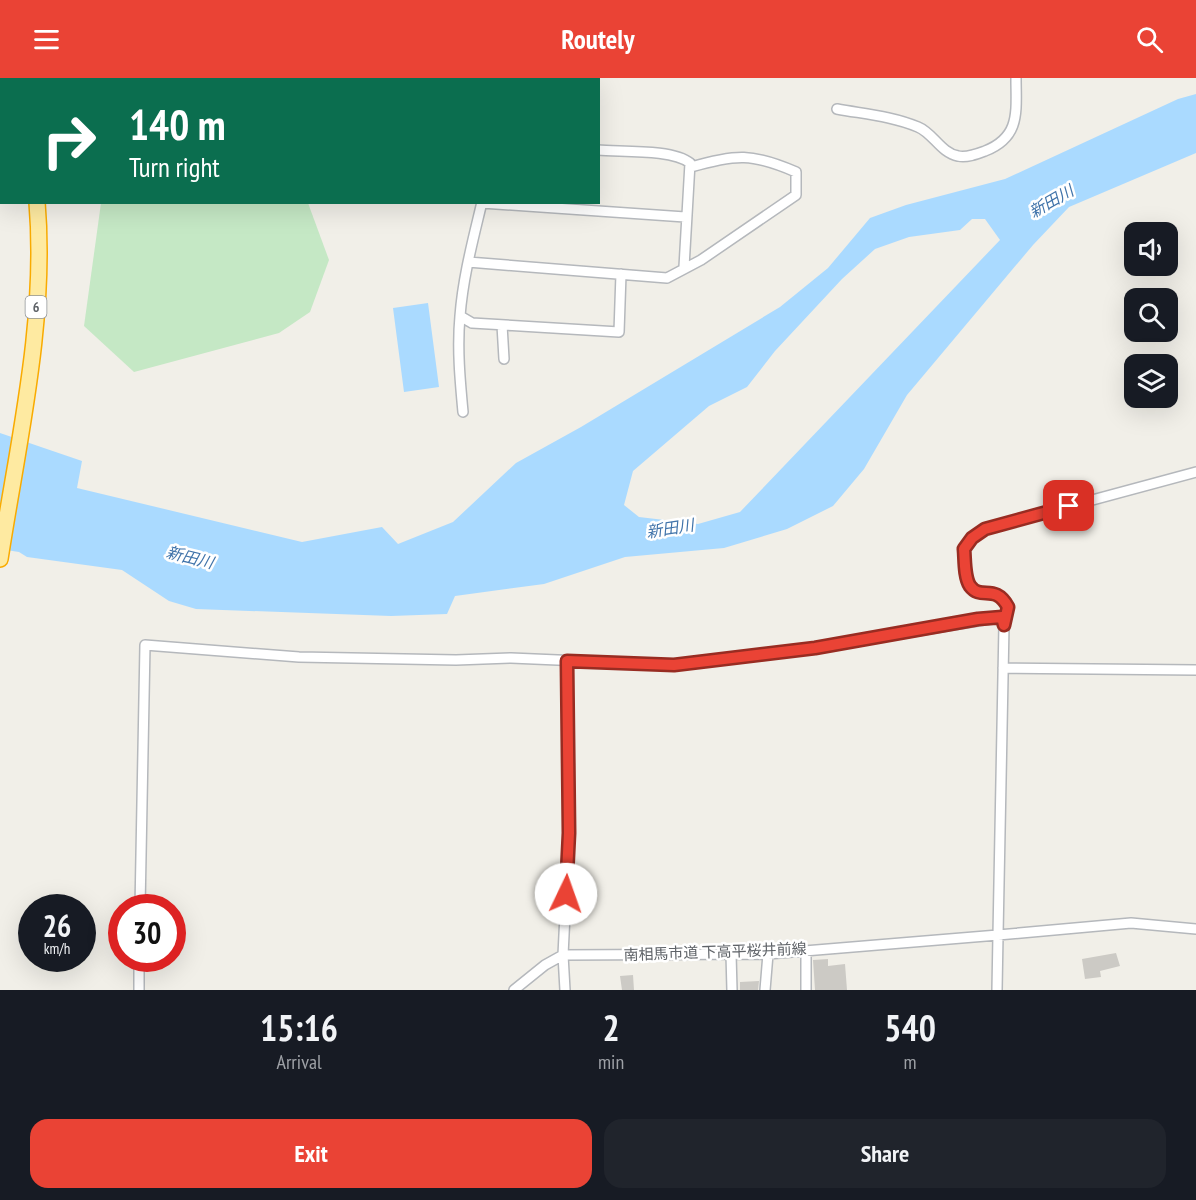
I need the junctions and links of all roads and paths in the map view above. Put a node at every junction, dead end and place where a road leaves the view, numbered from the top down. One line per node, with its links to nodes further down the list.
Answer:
1 (1016, 78): 2 (street)
2 (837, 109)
3 (600, 150): 4 (street)
4 (691, 167): 8 (street); 10 (street)
5 (37, 204): 17 (highway, 6)
6 (482, 204): 9 (street)
7 (496, 204): 8 (street)
8 (685, 218): 10 (street)
9 (468, 262): 11 (street); 12 (street)
10 (684, 267): 11 (street)
11 (621, 274): 13 (street)
12 (460, 316): 13 (street); 15 (street)
13 (502, 325): 14 (street)
14 (504, 359)
15 (463, 412)
16 (1196, 472): 18 (street)
17 (0, 559)
18 (1004, 625): 19 (street); 20 (street)
19 (567, 661): 22 (street); 28 (street)
20 (1003, 668): 21 (street); 24 (street)
21 (1196, 670)
22 (140, 894)
23 (1196, 929): 24 (street, 南相馬市道 下高平桜井前線)
24 (998, 935): 25 (street, 南相馬市道 下高平桜井前線); 36 (street)
25 (806, 951): 27 (street, 南相馬市道 下高平桜井前線); 35 (street)
26 (731, 954): 27 (street, 南相馬市道 下高平桜井前線); 28 (street, 南相馬市道 下高平桜井前線); 33 (street)
27 (768, 954): 34 (street)
28 (564, 955): 31 (street); 32 (street)
29 (139, 972): 30 (street)
30 (139, 990)
31 (514, 990)
32 (565, 990)
33 (732, 990)
34 (765, 990)
35 (806, 990)
36 (997, 990)

